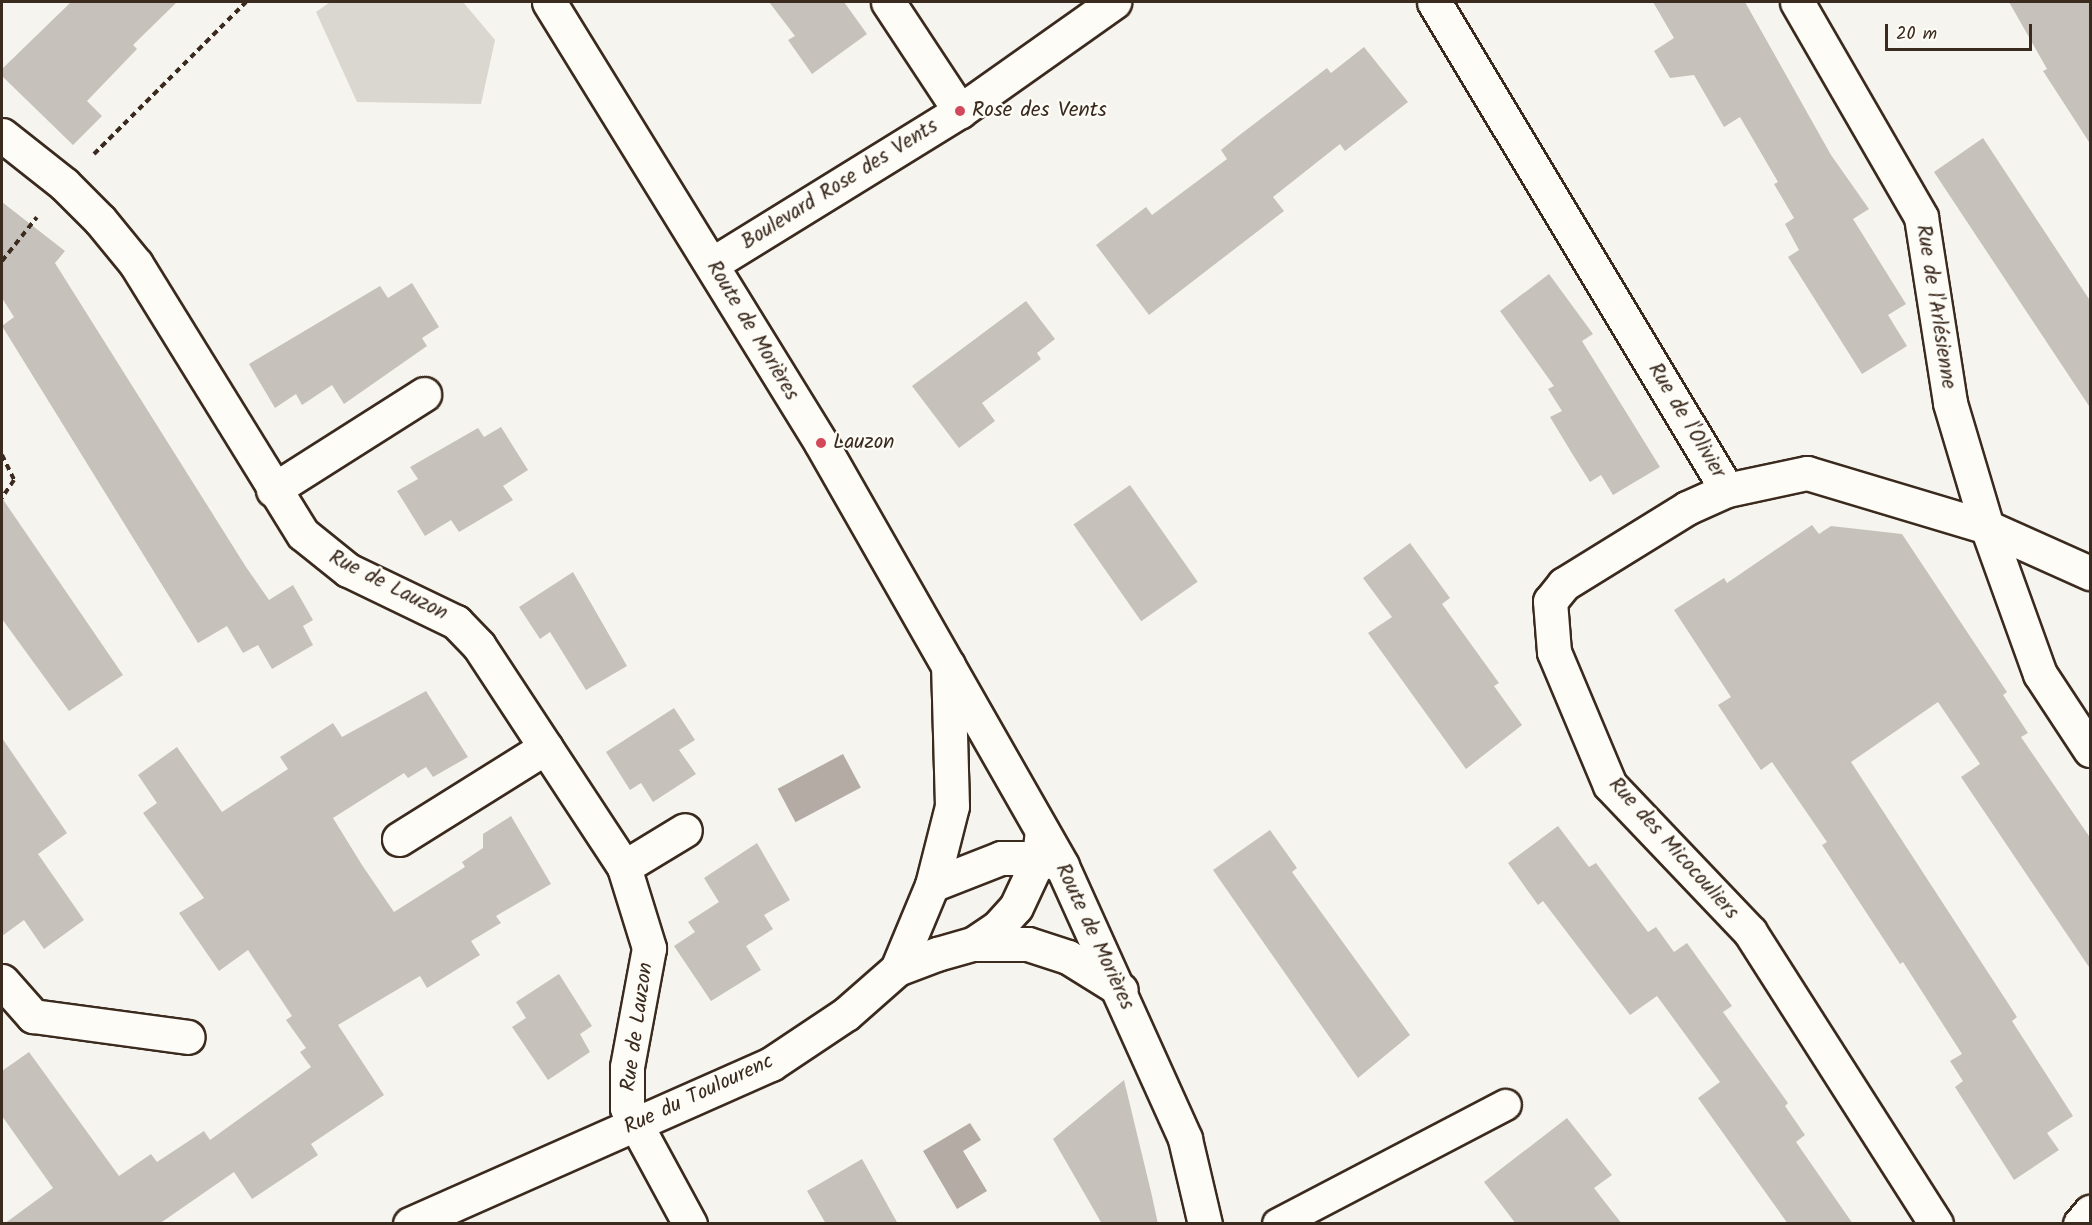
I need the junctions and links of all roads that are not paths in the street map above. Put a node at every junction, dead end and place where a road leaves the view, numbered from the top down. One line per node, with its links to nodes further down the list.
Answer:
1 (549, 2): 8 (street, Route de Morières)
2 (888, 2): 6 (street)
3 (1114, 2): 6 (street, Boulevard Rose des Vents)
4 (1434, 2): 11 (street, Rue de l'Olivier)
5 (1797, 2): 12 (street, Rue de l'Arlésienne)
6 (960, 111): 8 (street, Boulevard Rose des Vents)
7 (2, 135): 10 (street, Rue de Lauzon)
8 (712, 264): 14 (street, Route de Morières)
9 (424, 394): 10 (street)
10 (273, 490): 15 (street, Rue de Lauzon)
11 (1727, 490): 12 (street, Rue de l'Olivier); 34 (street, Rue des Micocouliers)
12 (1987, 527): 13 (street); 16 (street)
13 (2091, 573)
14 (948, 665): 19 (street, Route de Morières); 21 (street, Route de Morières)
15 (546, 747): 18 (street); 20 (street, Rue de Lauzon)
16 (2091, 750)
17 (685, 830): 20 (street)
18 (399, 839)
19 (1048, 852): 21 (street); 22 (street, Rue du Toulourenc); 25 (street, Route de Morières)
20 (624, 867): 28 (street, Rue de Lauzon)
21 (932, 885): 23 (street, Route de Morières)
22 (973, 944): 23 (street, Rue du Toulourenc); 25 (street, Rue du Toulourenc)
23 (897, 969): 28 (street, Rue du Toulourenc)
24 (2, 981): 26 (street)
25 (1120, 990): 32 (street, Route de Morières)
26 (188, 1037)
27 (1506, 1105): 33 (lane)
28 (633, 1126): 30 (street, Rue du Toulourenc); 31 (street, Rue de Lauzon)
29 (2091, 1212): 35 (street)
30 (410, 1224)
31 (690, 1224)
32 (1206, 1224)
33 (1278, 1224)
34 (1936, 1224)
35 (2080, 1224)

